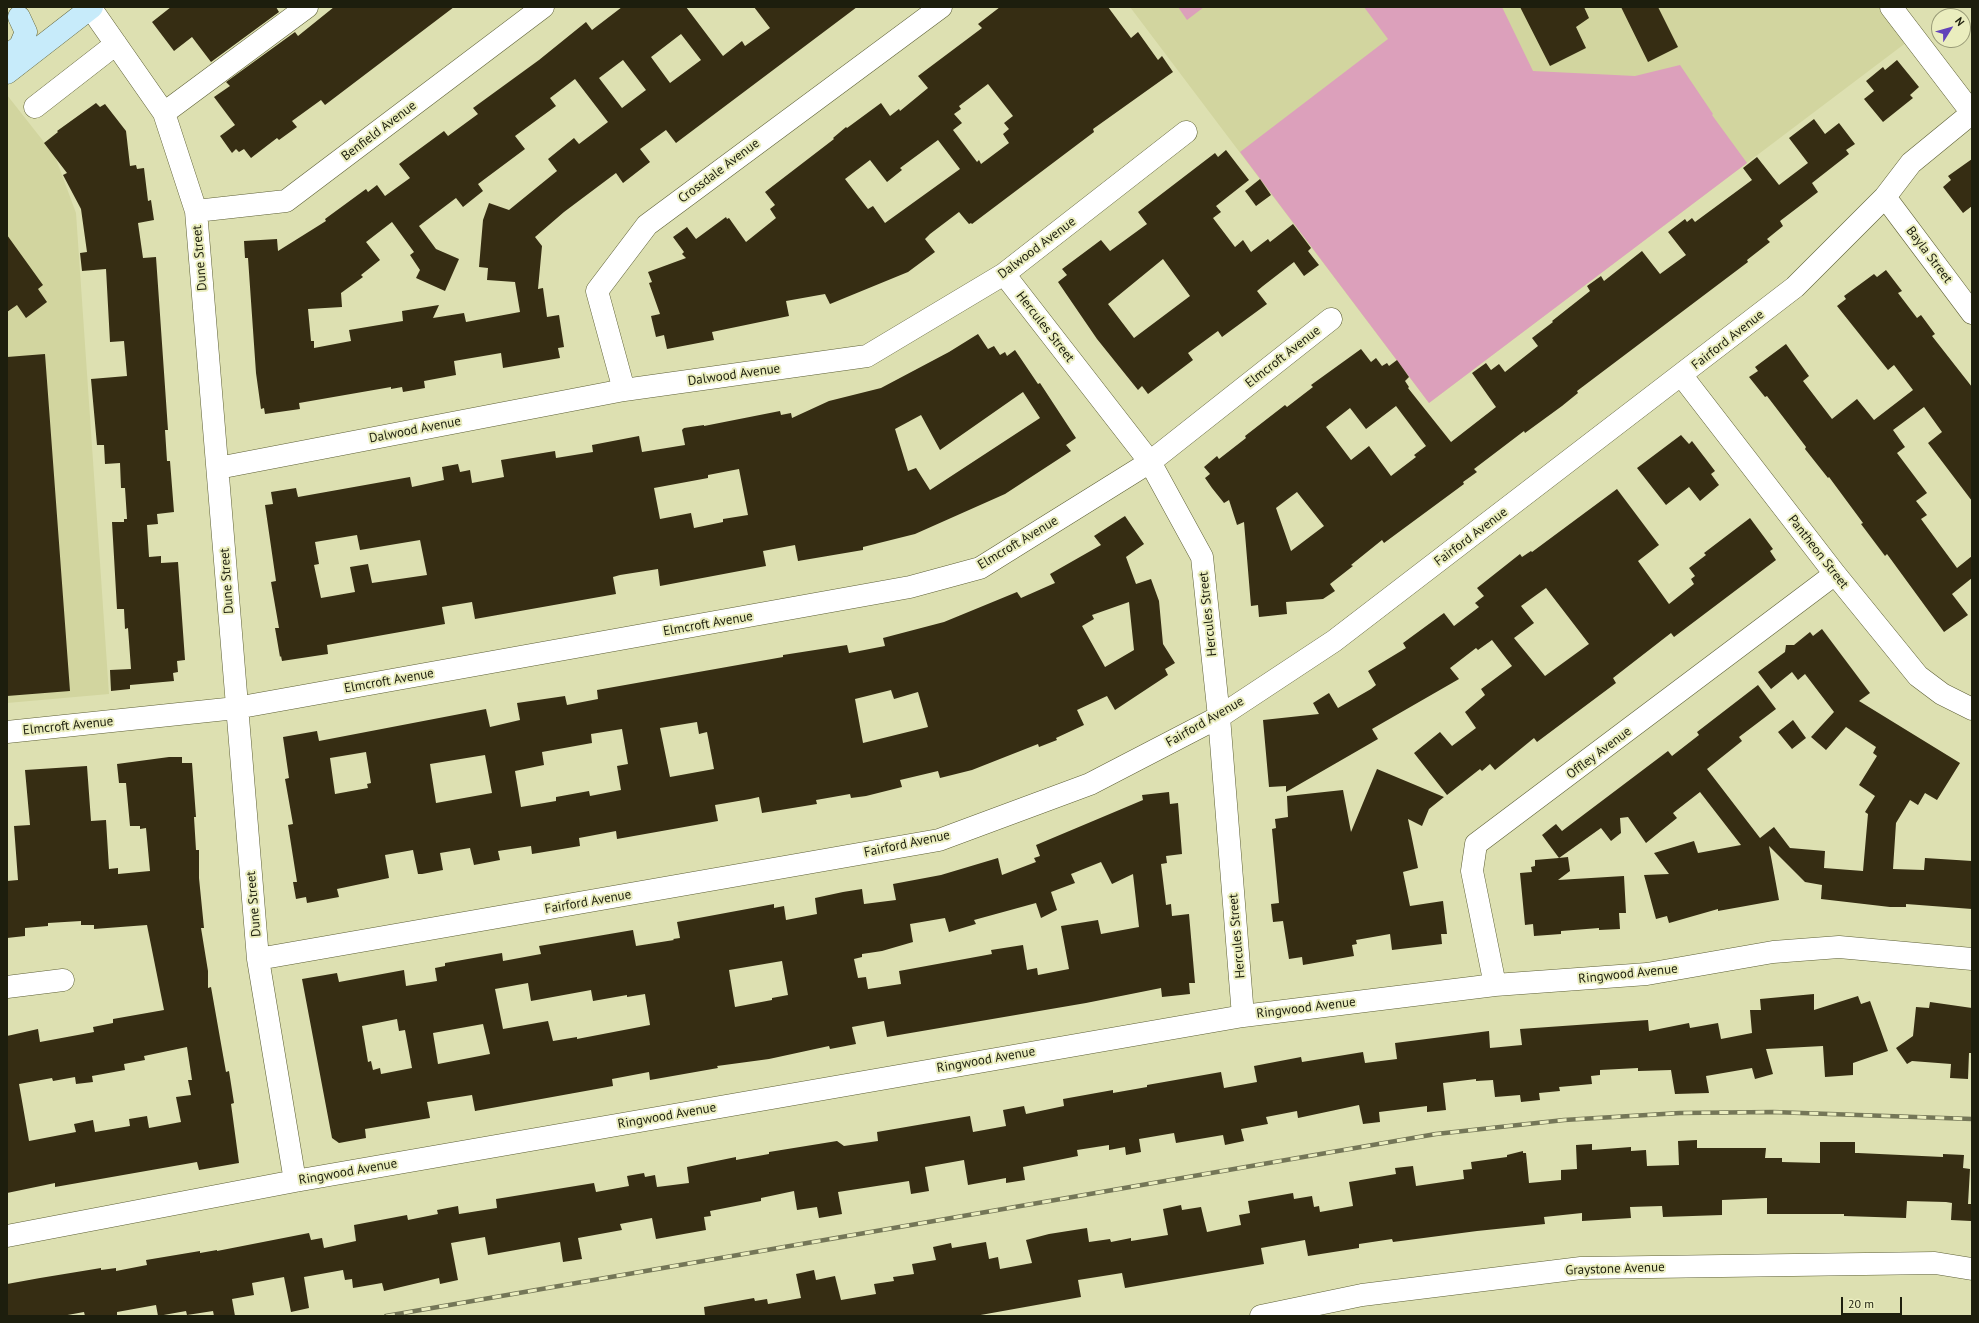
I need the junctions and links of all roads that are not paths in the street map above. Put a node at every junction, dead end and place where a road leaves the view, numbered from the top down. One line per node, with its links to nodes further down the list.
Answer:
1 (91, 7): 7 (street, Dune Street); 9 (main road)
2 (307, 7): 11 (street)
3 (543, 7): 15 (street, Benfield Avenue)
4 (941, 7): 20 (street, Crossdale Avenue)
5 (1891, 7): 12 (street)
6 (19, 17): 8 (main road)
7 (116, 44): 10 (street); 11 (street, Dune Street)
8 (7, 56)
9 (7, 73)
10 (35, 107)
11 (164, 113): 15 (street, Dune Street)
12 (1972, 113): 14 (street, Fairford Avenue)
13 (1186, 132): 16 (street, Dalwood Avenue)
14 (1885, 197): 17 (street, Bayla Street); 19 (street, Fairford Avenue)
15 (196, 211): 22 (street, Dune Street)
16 (1004, 274): 20 (street, Dalwood Avenue); 21 (street, Hercules Street)
17 (1972, 313)
18 (1331, 319): 21 (street, Elmcroft Avenue)
19 (1682, 376): 23 (street, Pantheon Street); 26 (street, Fairford Avenue)
20 (624, 390): 22 (street, Dalwood Avenue)
21 (1150, 462): 24 (street, Elmcroft Avenue); 26 (street, Hercules Street)
22 (218, 468): 24 (street, Dune Street)
23 (1835, 574): 25 (street, Pantheon Street); 31 (street, Offley Avenue)
24 (236, 708): 27 (street, Elmcroft Avenue); 28 (street, Dune Street)
25 (1972, 709)
26 (1218, 717): 28 (street, Fairford Avenue); 33 (street, Hercules Street)
27 (7, 732)
28 (258, 959): 34 (street, Dune Street)
29 (1972, 959): 31 (street, Ringwood Avenue)
30 (63, 980): 32 (street)
31 (1495, 985): 33 (street, Ringwood Avenue)
32 (7, 987)
33 (1243, 1016): 34 (street, Ringwood Avenue)
34 (295, 1181): 35 (street, Ringwood Avenue)
35 (7, 1236)
36 (1972, 1269): 37 (street, Graystone Avenue)
37 (1261, 1316)

